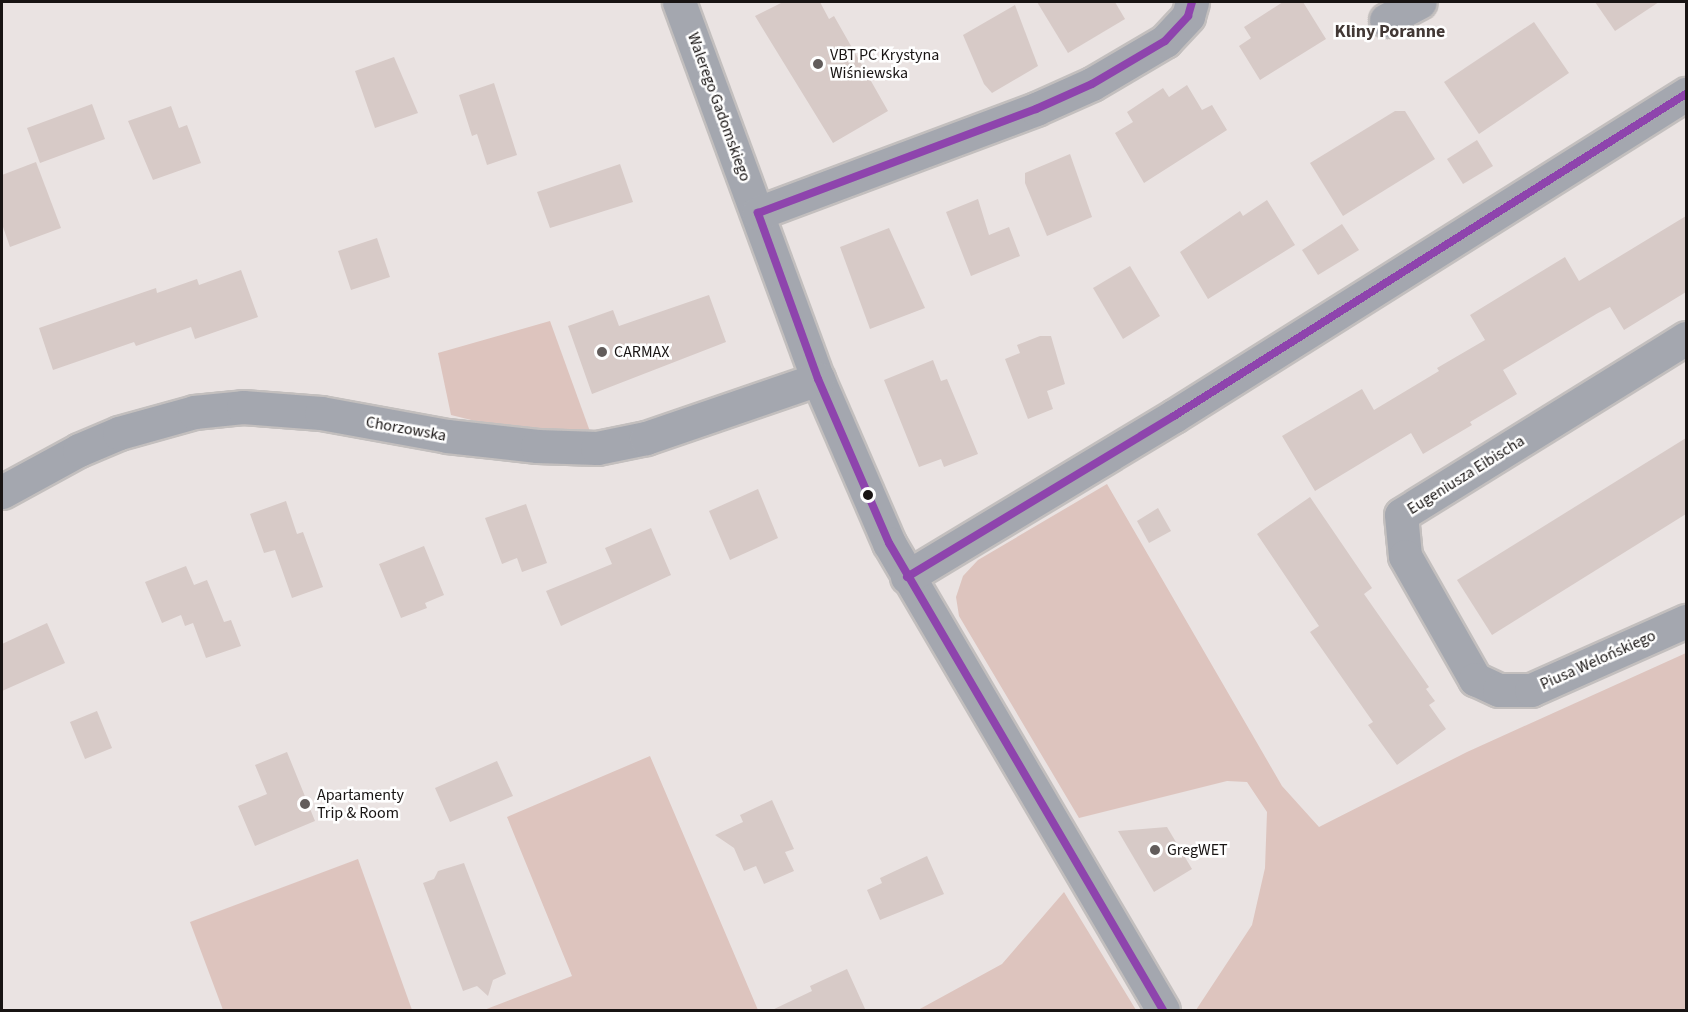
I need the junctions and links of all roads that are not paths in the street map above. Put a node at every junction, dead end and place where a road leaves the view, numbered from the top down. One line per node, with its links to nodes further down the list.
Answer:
1 (680, 2): 6 (street, Walerego Gadomskiego)
2 (1192, 2): 6 (street)
3 (1420, 2): 4 (street)
4 (1386, 20)
5 (1686, 94): 10 (street)
6 (758, 213): 8 (street, Walerego Gadomskiego)
7 (1686, 338): 12 (street, Eugeniusza Eibischa)
8 (818, 380): 9 (street, Chorzowska); 10 (street, Walerego Gadomskiego)
9 (2, 492)
10 (906, 577): 13 (street, Walerego Gadomskiego)
11 (1686, 621): 12 (street, Piusa Welońskiego)
12 (1475, 679)
13 (1163, 1011)

